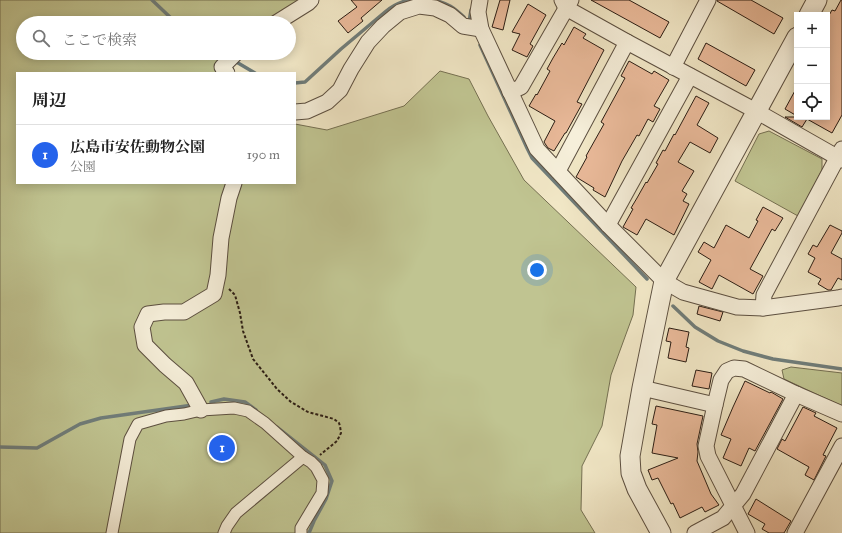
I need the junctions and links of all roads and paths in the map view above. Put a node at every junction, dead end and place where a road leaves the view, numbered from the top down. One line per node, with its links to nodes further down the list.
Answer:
1 (311, 0): 7 (street)
2 (480, 0): 8 (street)
3 (708, 0): 12 (street)
4 (817, 0): 6 (street)
5 (566, 3): 9 (street); 15 (street)
6 (811, 12)
7 (288, 16)
8 (481, 29): 15 (street); 16 (street)
9 (627, 42): 12 (street); 19 (street)
10 (794, 42): 17 (street)
11 (229, 60): 13 (street)
12 (673, 66): 14 (street)
13 (226, 72)
14 (690, 76): 17 (street); 21 (street)
15 (510, 92): 19 (street)
16 (296, 112)
17 (756, 112): 18 (street); 23 (street)
18 (840, 155): 25 (street)
19 (558, 171): 21 (street)
20 (234, 184): 22 (street)
21 (608, 225): 23 (street)
22 (218, 275): 29 (street); 32 (path)
23 (664, 281): 25 (street); 26 (street)
24 (842, 297): 25 (street)
25 (763, 308)
26 (642, 388): 28 (street); 38 (street)
27 (796, 394): 28 (street); 30 (street); 34 (street)
28 (715, 405): 34 (street)
29 (201, 410): 33 (street); 35 (street)
30 (842, 414)
31 (842, 446): 41 (street)
32 (322, 452)
33 (303, 457): 36 (street); 37 (street)
34 (733, 506): 39 (street); 40 (street)
35 (112, 533)
36 (224, 533)
37 (301, 533)
38 (661, 533)
39 (695, 533)
40 (747, 533)
41 (795, 533)

